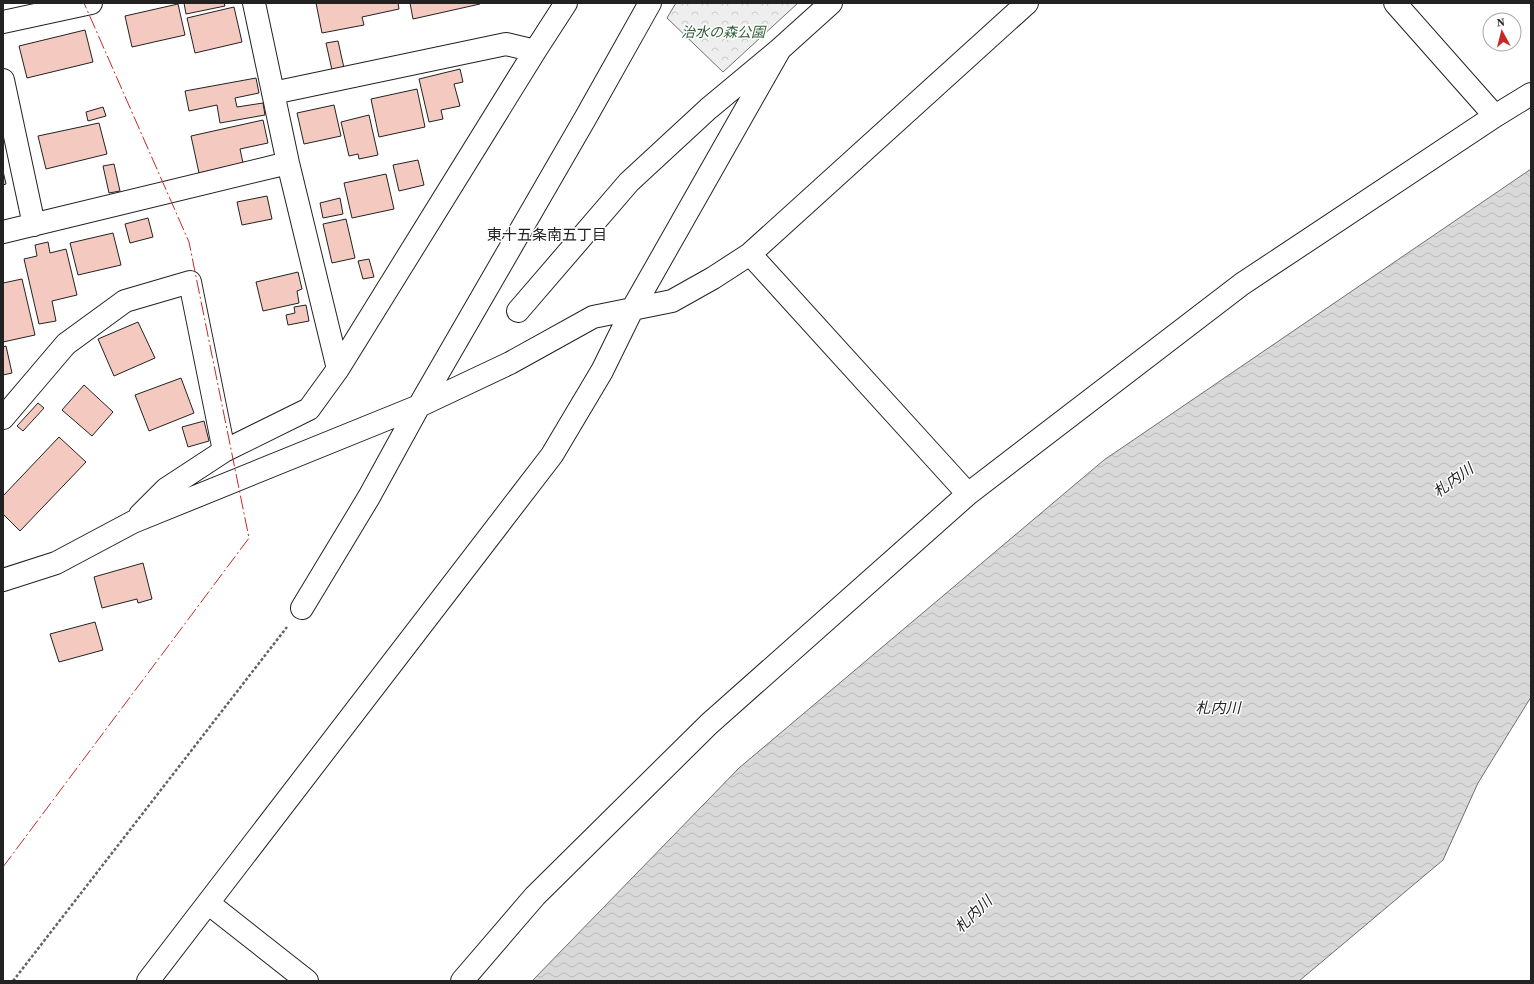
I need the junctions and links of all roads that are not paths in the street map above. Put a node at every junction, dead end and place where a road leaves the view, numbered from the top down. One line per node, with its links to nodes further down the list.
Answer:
1 (91, 3): 8 (street)
2 (254, 3): 12 (street)
3 (566, 3): 10 (street)
4 (650, 3): 22 (street)
5 (831, 3): 9 (street)
6 (1027, 3): 18 (street)
7 (1395, 3): 14 (street)
8 (3, 22)
9 (780, 50): 19 (street); 20 (street)
10 (535, 51): 12 (street); 21 (street)
11 (3, 80): 16 (street)
12 (273, 93): 15 (street)
13 (1531, 94): 14 (street)
14 (1495, 116): 25 (street)
15 (288, 163): 16 (street); 21 (street)
16 (34, 225): 17 (street)
17 (3, 232)
18 (750, 254): 19 (street); 25 (street)
19 (633, 308): 22 (street); 29 (street)
20 (518, 311)
21 (338, 369): 24 (street)
22 (419, 406): 26 (street); 28 (street)
23 (3, 418): 24 (street)
24 (224, 451): 26 (street)
25 (968, 494): 32 (street)
26 (133, 522): 27 (street)
27 (3, 580)
28 (302, 608)
29 (208, 903): 30 (street); 31 (street)
30 (148, 981)
31 (307, 981)
32 (462, 981)

